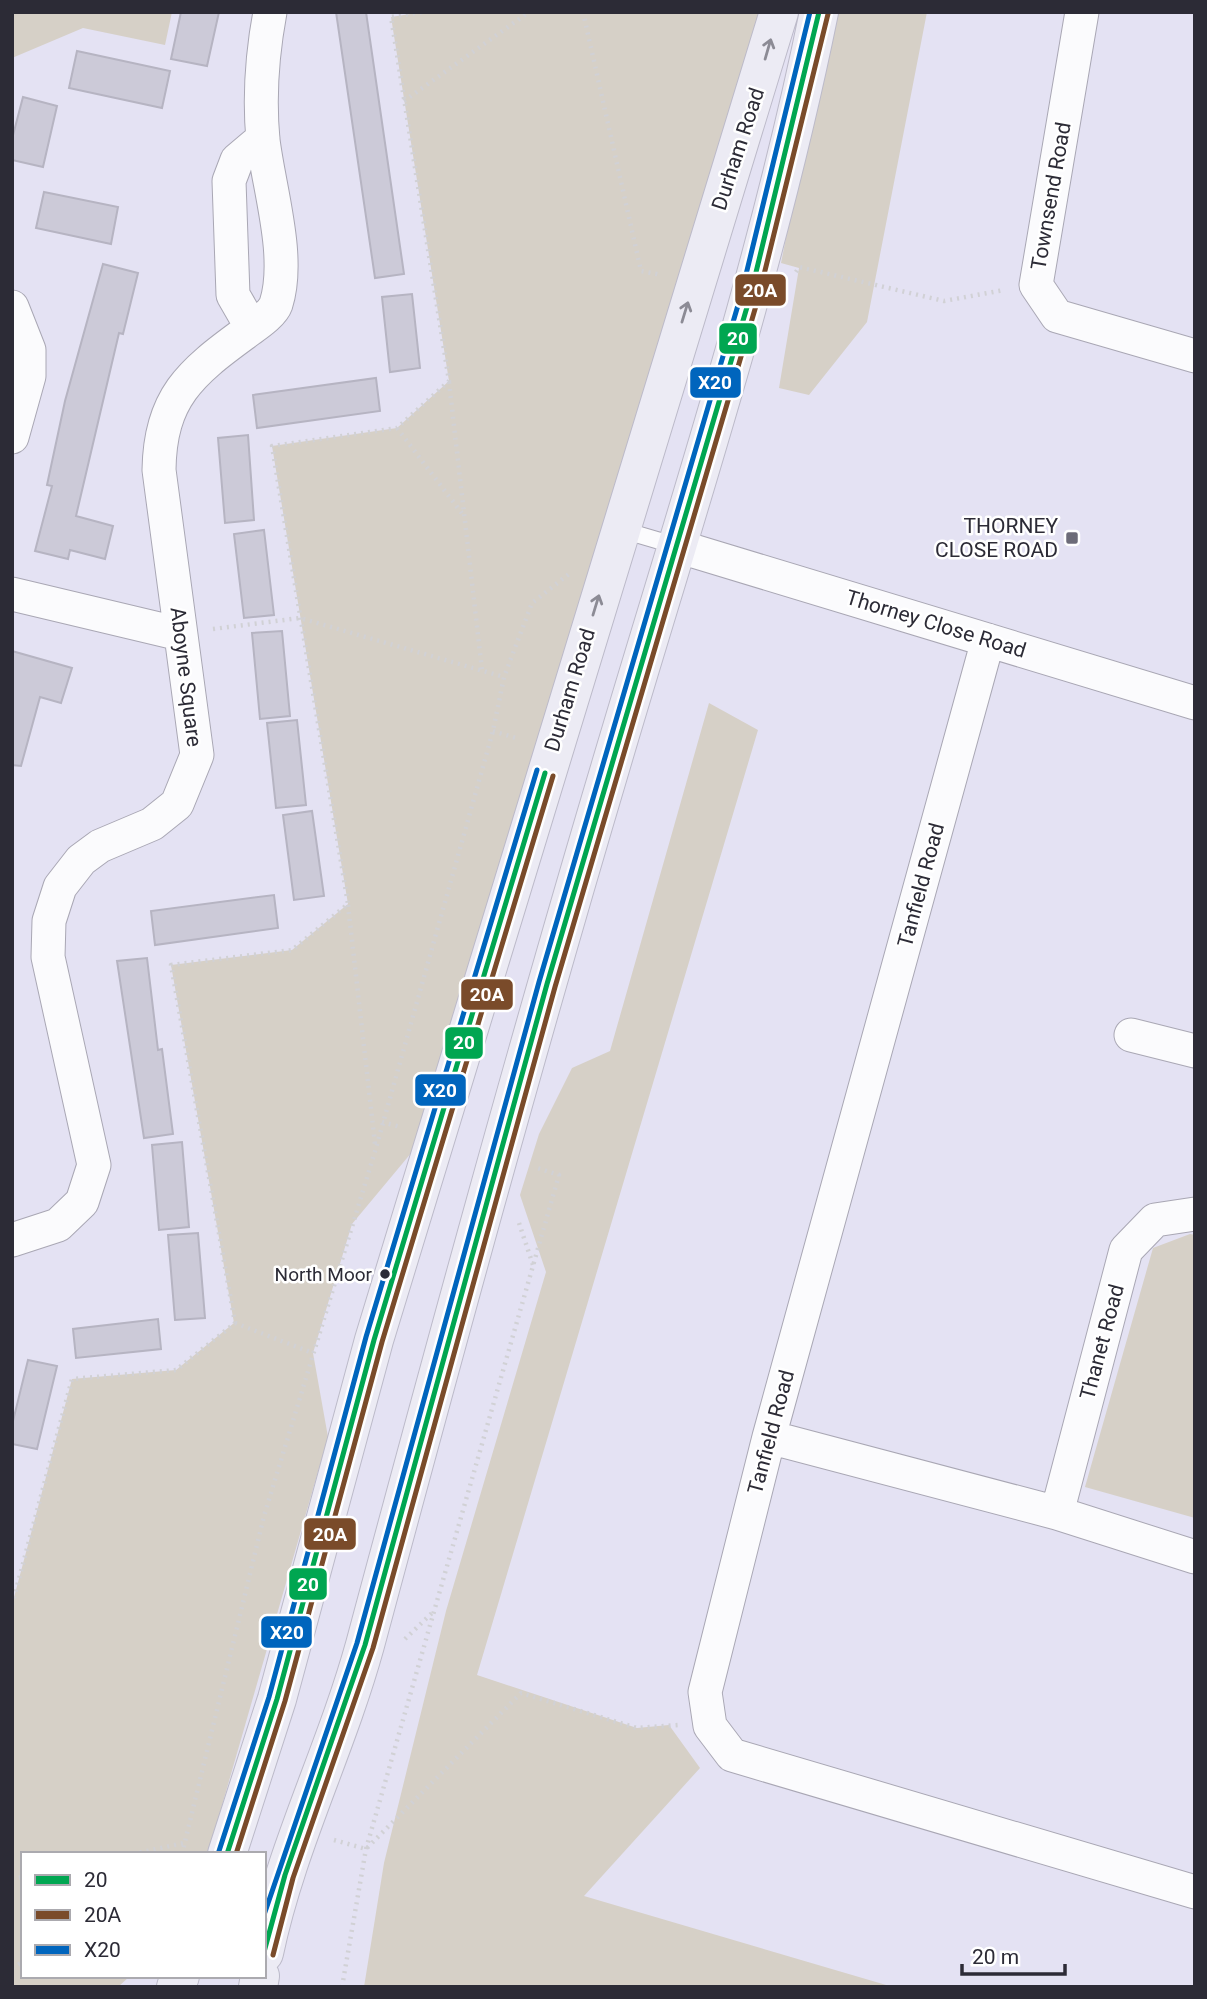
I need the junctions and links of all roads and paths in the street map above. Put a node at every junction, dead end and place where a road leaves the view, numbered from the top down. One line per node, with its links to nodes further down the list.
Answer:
1 (270, 12): 8 (street, Aboyne Square)
2 (423, 12): 7 (path)
3 (529, 12): 7 (path)
4 (779, 12): 16 (highway, Durham Road, one-way to 4)
5 (819, 12): 17 (highway)
6 (1082, 12): 11 (street, Townsend Road)
7 (404, 101): 12 (path)
8 (263, 138): 10 (street, Aboyne Square); 10 (street)
9 (12, 307): 14 (street)
10 (252, 328): 20 (street, Aboyne Square)
11 (1195, 356)
12 (449, 381): 13 (path); 15 (path)
13 (397, 428): 15 (path); 19 (path)
14 (12, 437)
15 (465, 518): 22 (path)
16 (618, 533): 17 (lane); 23 (path); 40 (highway, Durham Road, one-way to 16)
17 (677, 546): 21 (street, Thorney Close Road); 29 (highway)
18 (12, 594): 20 (street)
19 (300, 618): 20 (path); 22 (path); 25 (path)
20 (180, 634): 31 (street, Aboyne Square)
21 (988, 640): 24 (street, Thorney Close Road); 34 (street, Tanfield Road)
22 (482, 670): 23 (path)
23 (504, 677): 28 (path)
24 (1195, 703)
25 (348, 904): 28 (path); 32 (path)
26 (1131, 1035): 27 (street)
27 (1195, 1051)
28 (376, 1147): 33 (path)
29 (498, 1155): 41 (highway); 43 (path)
30 (1195, 1214): 35 (street, Thanet Road)
31 (12, 1240)
32 (234, 1323): 33 (path); 37 (path)
33 (313, 1353): 39 (path)
34 (769, 1437): 35 (street); 38 (street, Tanfield Road)
35 (1057, 1513): 36 (street)
36 (1195, 1556)
37 (12, 1605)
38 (710, 1726): 43 (path); 47 (street, Tanfield Road)
39 (194, 1803): 40 (path); 42 (path)
40 (240, 1815): 46 (highway, Durham Road)
41 (299, 1830): 43 (path); 48 (highway)
42 (184, 1843): 44 (path); 45 (path)
43 (366, 1849): 49 (path)
44 (141, 1852)
45 (182, 1852)
46 (228, 1852)
47 (1195, 1892)
48 (266, 1943)
49 (342, 1987)

